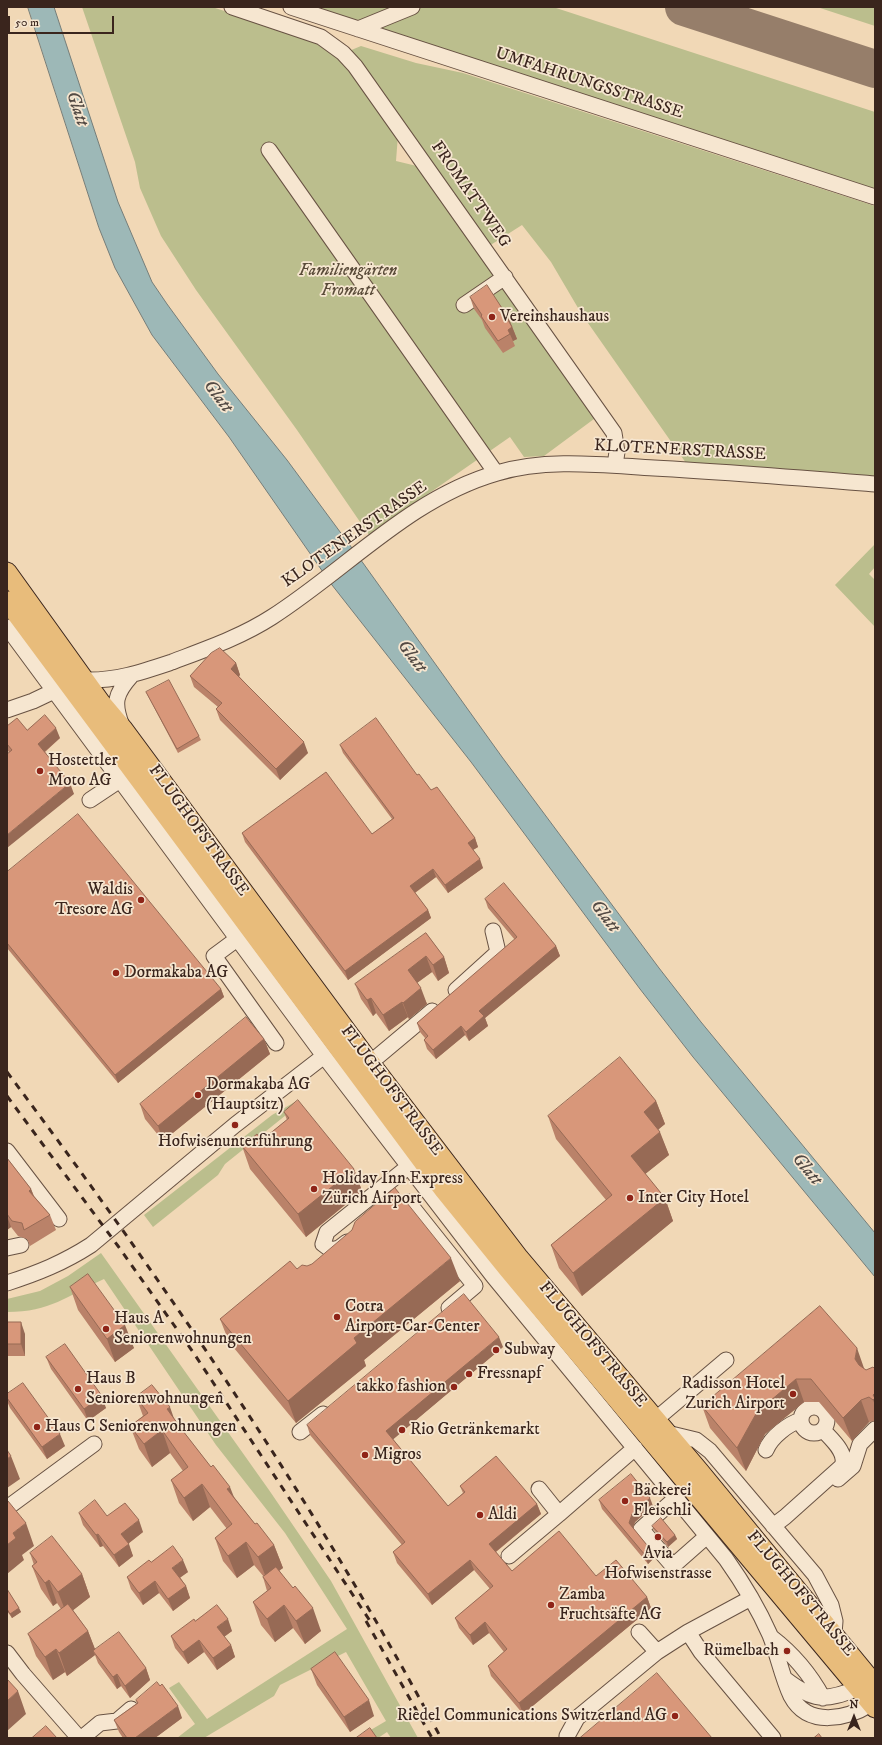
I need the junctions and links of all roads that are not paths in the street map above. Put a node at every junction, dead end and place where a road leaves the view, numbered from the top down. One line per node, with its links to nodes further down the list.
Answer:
1 (232, 7): 7 (street, FROMATTWEG)
2 (291, 7): 4 (street, UMFAHRUNGSSTRASSE)
3 (412, 7): 4 (street)
4 (358, 29): 6 (street, UMFAHRUNGSSTRASSE)
5 (270, 150): 10 (street)
6 (875, 197)
7 (505, 277): 8 (street); 9 (street, FROMATTWEG)
8 (464, 305)
9 (615, 465): 10 (street, KLOTENERSTRASSE); 11 (street, KLOTENERSTRASSE)
10 (496, 473): 15 (street, KLOTENERSTRASSE)
11 (875, 484)
12 (7, 572): 16 (main road, FLUGHOFSTRASSE)
13 (7, 601): 61 (main road, FLUGHOFSTRASSE)
14 (7, 628): 17 (street)
15 (131, 676): 16 (street, KLOTENERSTRASSE); 19 (street)
16 (85, 680): 19 (main road, FLUGHOFSTRASSE)
17 (54, 691): 18 (street); 20 (street)
18 (7, 710)
19 (122, 729): 26 (main road, FLUGHOFSTRASSE)
20 (120, 780): 21 (street); 23 (street)
21 (90, 800)
22 (493, 931): 26 (street)
23 (237, 939): 24 (street); 25 (street)
24 (276, 1043)
25 (324, 1056): 28 (street); 32 (street)
26 (370, 1063): 37 (main road, FLUGHOFSTRASSE)
27 (7, 1152): 30 (street)
28 (409, 1166): 29 (street); 31 (street)
29 (424, 1186): 33 (street); 43 (street)
30 (59, 1219)
31 (331, 1266)
32 (7, 1283)
33 (439, 1316)
34 (726, 1360): 37 (street)
35 (337, 1402): 40 (street)
36 (801, 1420): 39 (street); 39 (street); 44 (street)
37 (661, 1427): 50 (street); 56 (main road, FLUGHOFSTRASSE)
38 (875, 1429): 45 (street)
39 (824, 1430): 50 (street)
40 (300, 1432)
41 (875, 1443): 45 (street)
42 (94, 1444): 48 (street)
43 (635, 1448): 47 (street); 49 (street)
44 (766, 1450)
45 (856, 1458): 50 (street)
46 (539, 1489): 49 (street)
47 (676, 1498): 51 (street); 51 (street)
48 (7, 1508)
49 (559, 1514): 52 (street)
50 (779, 1521): 56 (street)
51 (708, 1536): 53 (street)
52 (509, 1556)
53 (751, 1598): 55 (street); 57 (street)
54 (639, 1632): 58 (street)
55 (688, 1632): 58 (street); 66 (street)
56 (834, 1634): 61 (main road, FLUGHOFSTRASSE)
57 (770, 1636): 60 (street); 62 (street)
58 (657, 1652): 64 (street)
59 (7, 1653): 65 (street)
60 (785, 1679): 61 (street); 62 (street)
61 (872, 1693): 62 (street)
62 (822, 1698)
63 (140, 1701): 65 (street)
64 (567, 1736)
65 (80, 1738)
66 (773, 1738)

